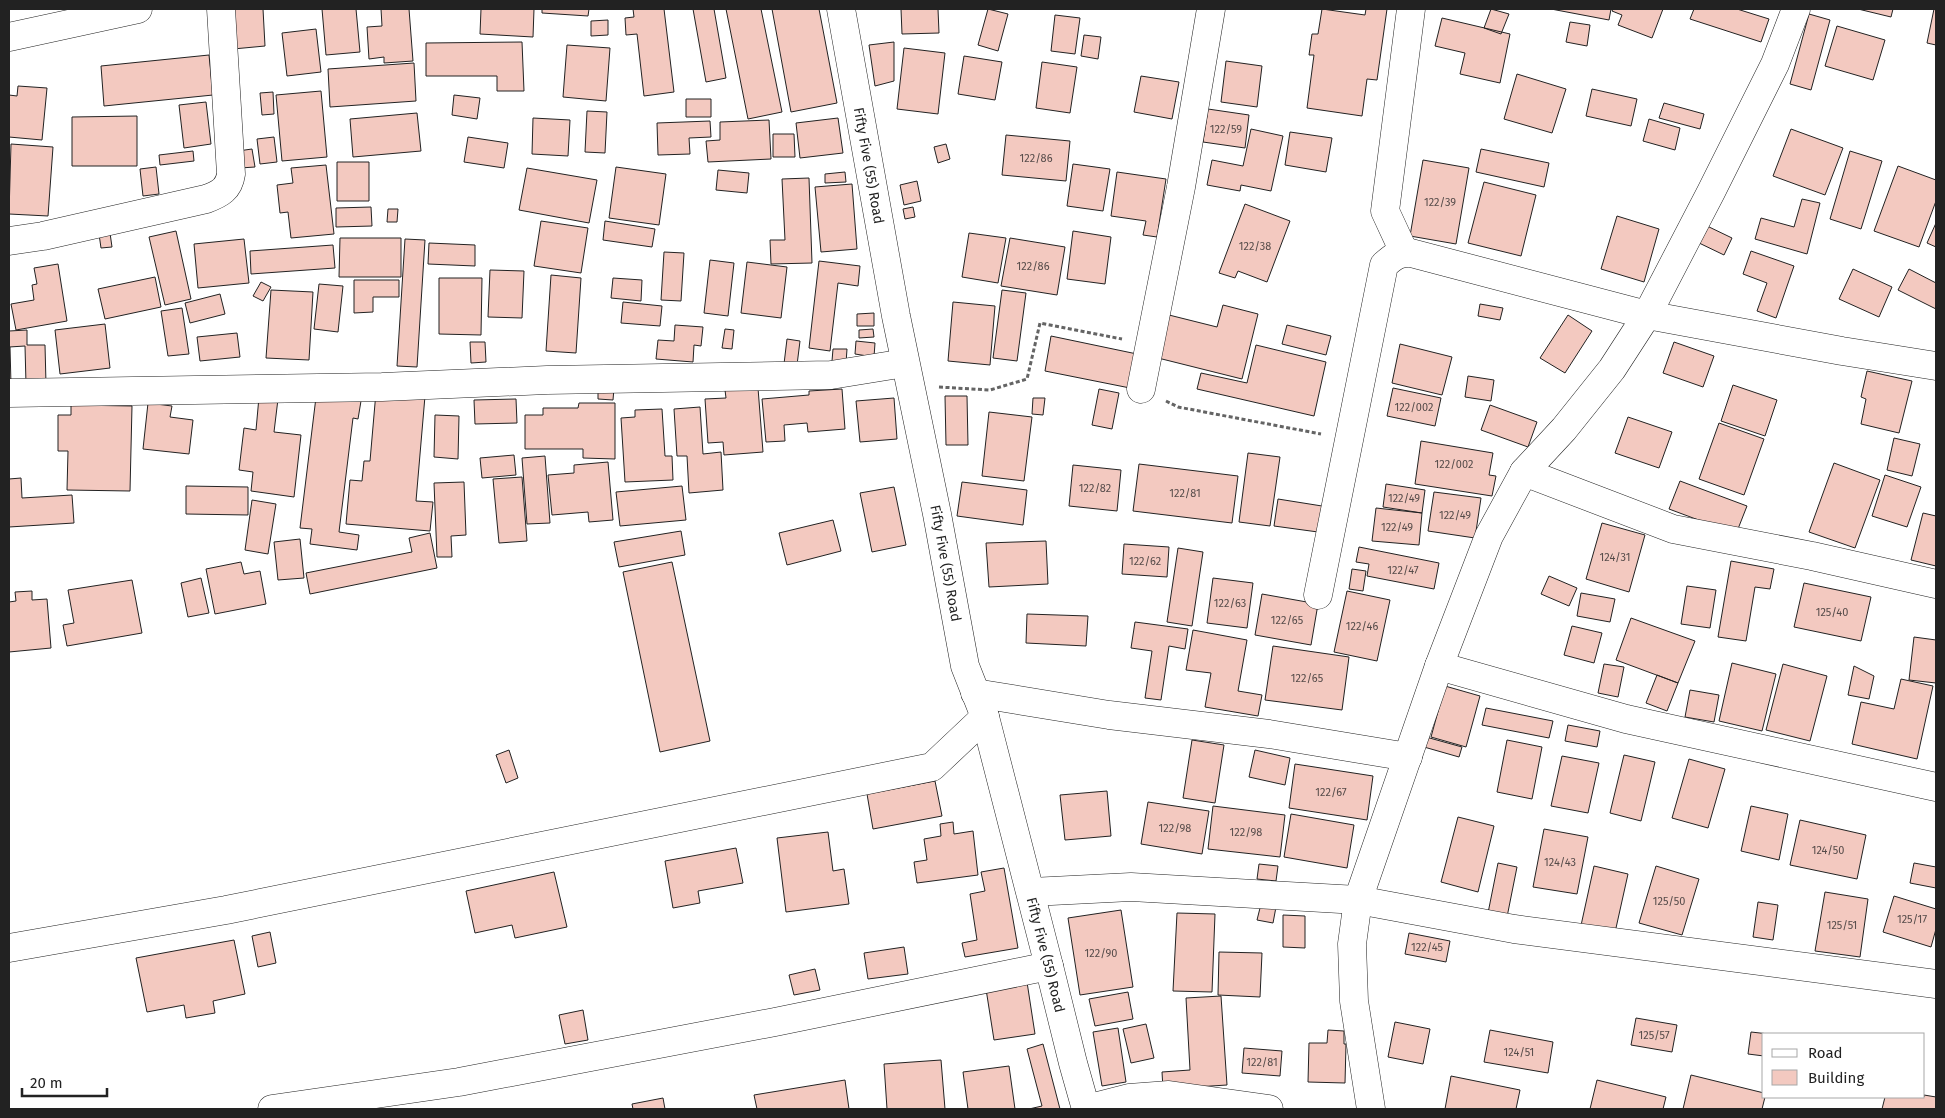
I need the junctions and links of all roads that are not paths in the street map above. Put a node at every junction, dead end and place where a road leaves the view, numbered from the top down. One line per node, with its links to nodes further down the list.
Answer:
1 (138, 9): 7 (street)
2 (221, 9): 8 (street)
3 (841, 9): 12 (street, Fifty Five (55) Road)
4 (1211, 9): 13 (street)
5 (1411, 9): 9 (street)
6 (1796, 9): 10 (street)
7 (9, 36)
8 (9, 241)
9 (1404, 252): 10 (street); 17 (street)
10 (1647, 315): 11 (street); 15 (street)
11 (1936, 366)
12 (908, 374): 14 (street); 19 (street, Fifty Five (55) Road)
13 (1141, 389)
14 (9, 393)
15 (1524, 472): 16 (street); 18 (street)
16 (1936, 584)
17 (1318, 595)
18 (1438, 666): 20 (street); 21 (street)
19 (980, 705): 20 (street); 22 (street, Fifty Five (55) Road); 24 (street)
20 (1408, 756): 23 (street)
21 (1936, 787)
22 (1030, 892): 23 (street); 25 (street, Fifty Five (55) Road)
23 (1358, 900): 26 (street); 30 (street)
24 (9, 948)
25 (1049, 966): 27 (street); 28 (street, Fifty Five (55) Road)
26 (1936, 984)
27 (272, 1109)
28 (1086, 1109): 29 (street)
29 (1269, 1109)
30 (1372, 1109)

